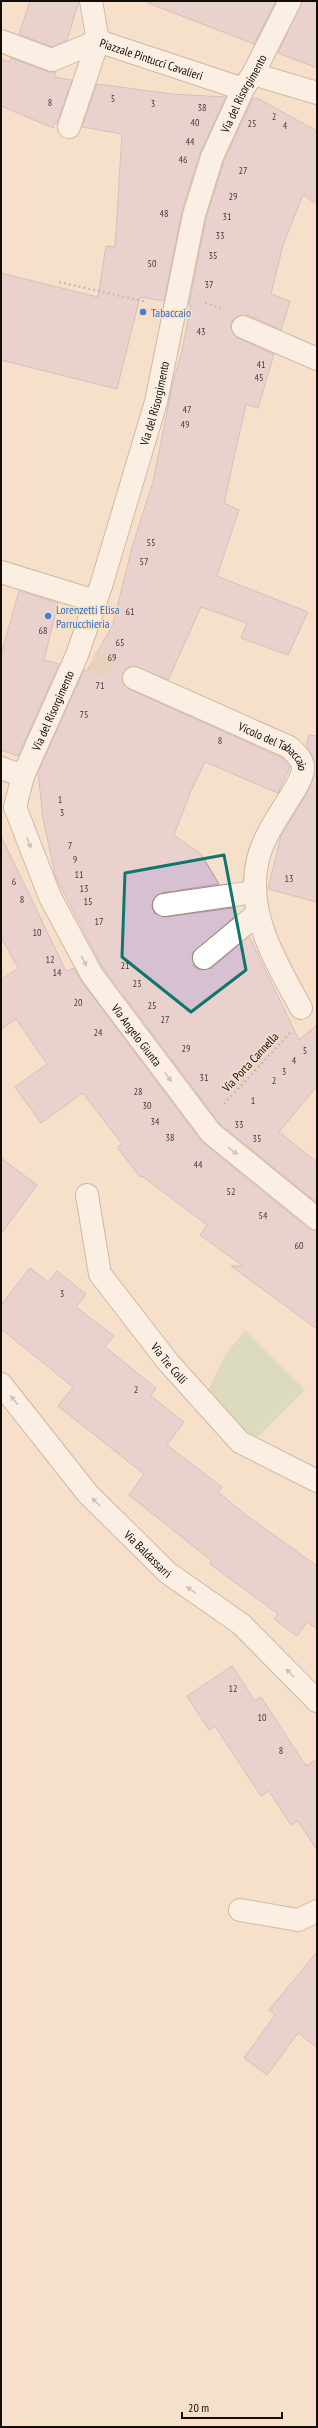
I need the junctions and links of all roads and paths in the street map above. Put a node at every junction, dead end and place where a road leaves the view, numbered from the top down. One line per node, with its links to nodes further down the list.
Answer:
1 (91, 1): 4 (street, Piazzale Pintucci Cavalieri)
2 (290, 1): 5 (street, Via del Risorgimento)
3 (1, 41): 4 (street)
4 (98, 41): 5 (street, Piazzale Pintucci Cavalieri); 7 (street)
5 (248, 81): 6 (street, Piazzale Pintucci Cavalieri); 9 (street, Via del Risorgimento)
6 (317, 93)
7 (68, 126)
8 (59, 282): 9 (path)
9 (176, 302): 10 (path); 13 (street, Via del Risorgimento)
10 (243, 327): 11 (street)
11 (317, 359)
12 (1, 572): 13 (street)
13 (95, 601): 16 (street, Via del Risorgimento)
14 (134, 678): 18 (street, Vicolo del Tabaccaio)
15 (1, 768): 16 (street)
16 (23, 776): 17 (street, Via del Risorgimento)
17 (8, 812): 23 (street, Via Angelo Giunta, one-way to 23)
18 (254, 892): 19 (street); 20 (street, Vicolo del Tabaccaio)
19 (164, 905)
20 (257, 914): 21 (street); 22 (street, Vicolo del Tabaccaio)
21 (204, 958)
22 (301, 1008): 23 (path, Via Porta Cannella)
23 (205, 1125): 25 (street, Via Angelo Giunta, one-way to 25)
24 (87, 1195): 27 (street, Via Tre Colli)
25 (317, 1219)
26 (1, 1384): 28 (street, Via Baldassarri, one-way to 26)
27 (317, 1481)
28 (317, 1701)
29 (240, 1910): 30 (street)
30 (317, 1911)

